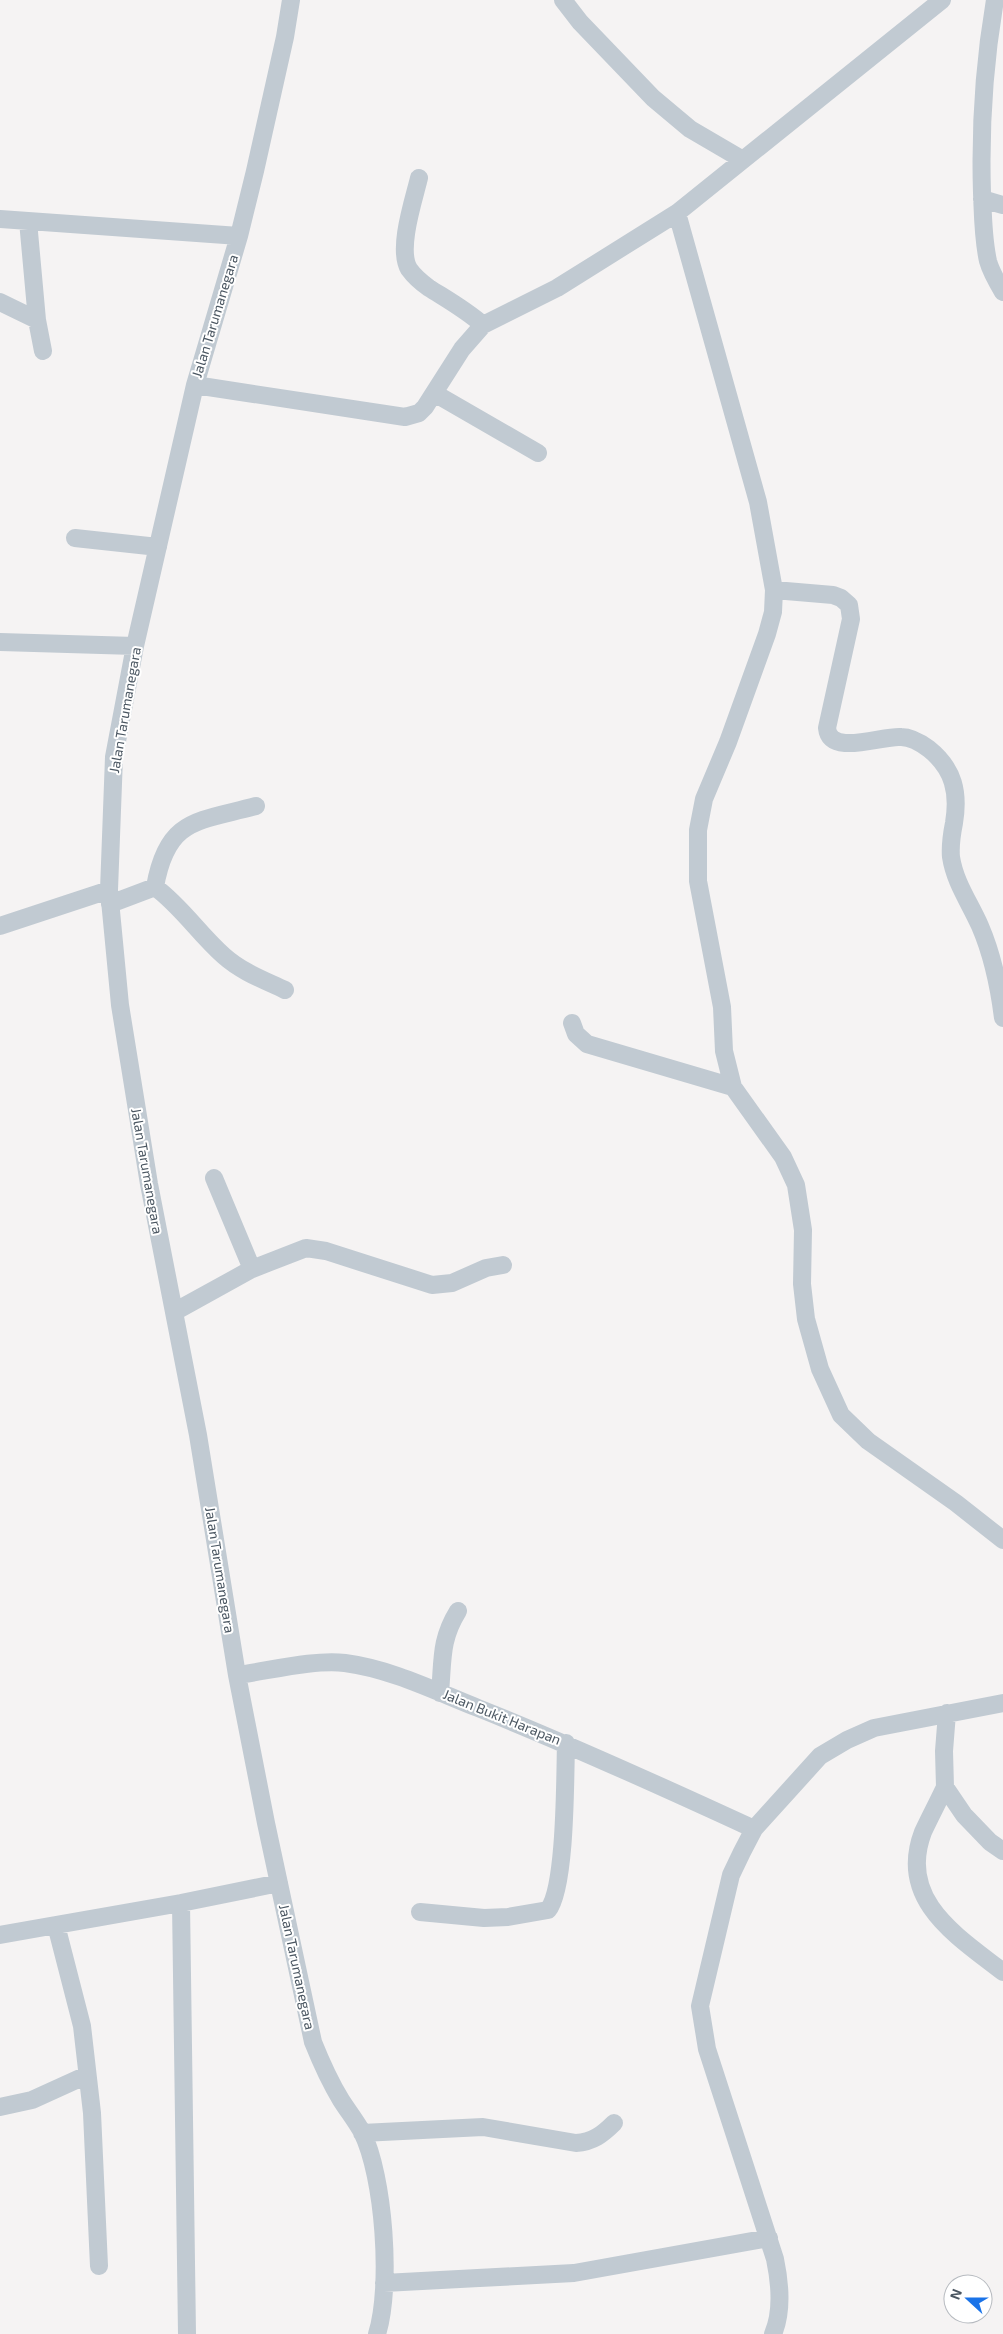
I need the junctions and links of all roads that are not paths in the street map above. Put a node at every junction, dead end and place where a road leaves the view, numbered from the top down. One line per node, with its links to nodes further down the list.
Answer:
1 (290, 0): 12 (street, Jalan Tarumanegara)
2 (563, 0): 5 (street)
3 (942, 0): 5 (street)
4 (995, 0): 7 (street)
5 (743, 160): 9 (street)
6 (419, 178): 16 (street)
7 (982, 199): 8 (street); 13 (street)
8 (1003, 205)
9 (677, 213): 16 (street); 23 (street)
10 (0, 219): 11 (street)
11 (28, 220): 12 (street); 15 (street)
12 (239, 236): 18 (street, Jalan Tarumanegara)
13 (1003, 292)
14 (0, 302): 15 (street)
15 (36, 320): 17 (street)
16 (483, 325): 19 (street)
17 (43, 351)
18 (195, 385): 19 (street); 22 (street, Jalan Tarumanegara)
19 (434, 392): 20 (street)
20 (538, 453)
21 (75, 538): 22 (street)
22 (158, 548): 25 (street, Jalan Tarumanegara)
23 (774, 590): 31 (street); 33 (street)
24 (0, 642): 25 (street)
25 (136, 646): 28 (street, Jalan Tarumanegara)
26 (256, 806): 27 (street)
27 (155, 887): 28 (street); 30 (street)
28 (109, 897): 29 (street); 37 (street, Jalan Tarumanegara)
29 (0, 926)
30 (286, 990)
31 (1003, 1018)
32 (572, 1023): 33 (street)
33 (733, 1088): 38 (street)
34 (214, 1178): 36 (street)
35 (503, 1265): 36 (street)
36 (252, 1269): 37 (street)
37 (174, 1312): 40 (street, Jalan Tarumanegara)
38 (1003, 1540)
39 (458, 1611): 41 (street)
40 (237, 1675): 41 (street, Jalan Bukit Harapan); 48 (street, Jalan Tarumanegara)
41 (440, 1693): 44 (street, Jalan Bukit Harapan)
42 (1003, 1703): 43 (street)
43 (947, 1713): 45 (street); 46 (street)
44 (566, 1743): 46 (street, Jalan Bukit Harapan); 50 (street)
45 (945, 1787): 47 (street); 53 (street)
46 (754, 1830): 58 (street)
47 (1003, 1851)
48 (279, 1883): 49 (street); 57 (street, Jalan Tarumanegara)
49 (181, 1903): 51 (street); 61 (street)
50 (420, 1912)
51 (56, 1925): 52 (street); 54 (street)
52 (0, 1935)
53 (1003, 1972)
54 (87, 2075): 55 (street); 59 (street)
55 (0, 2107)
56 (614, 2123): 57 (street)
57 (362, 2133): 60 (street, Jalan Tarumanegara)
58 (769, 2238): 60 (street); 63 (street)
59 (99, 2266)
60 (384, 2283): 62 (street, Jalan Tarumanegara)
61 (187, 2334)
62 (377, 2334)
63 (774, 2334)

